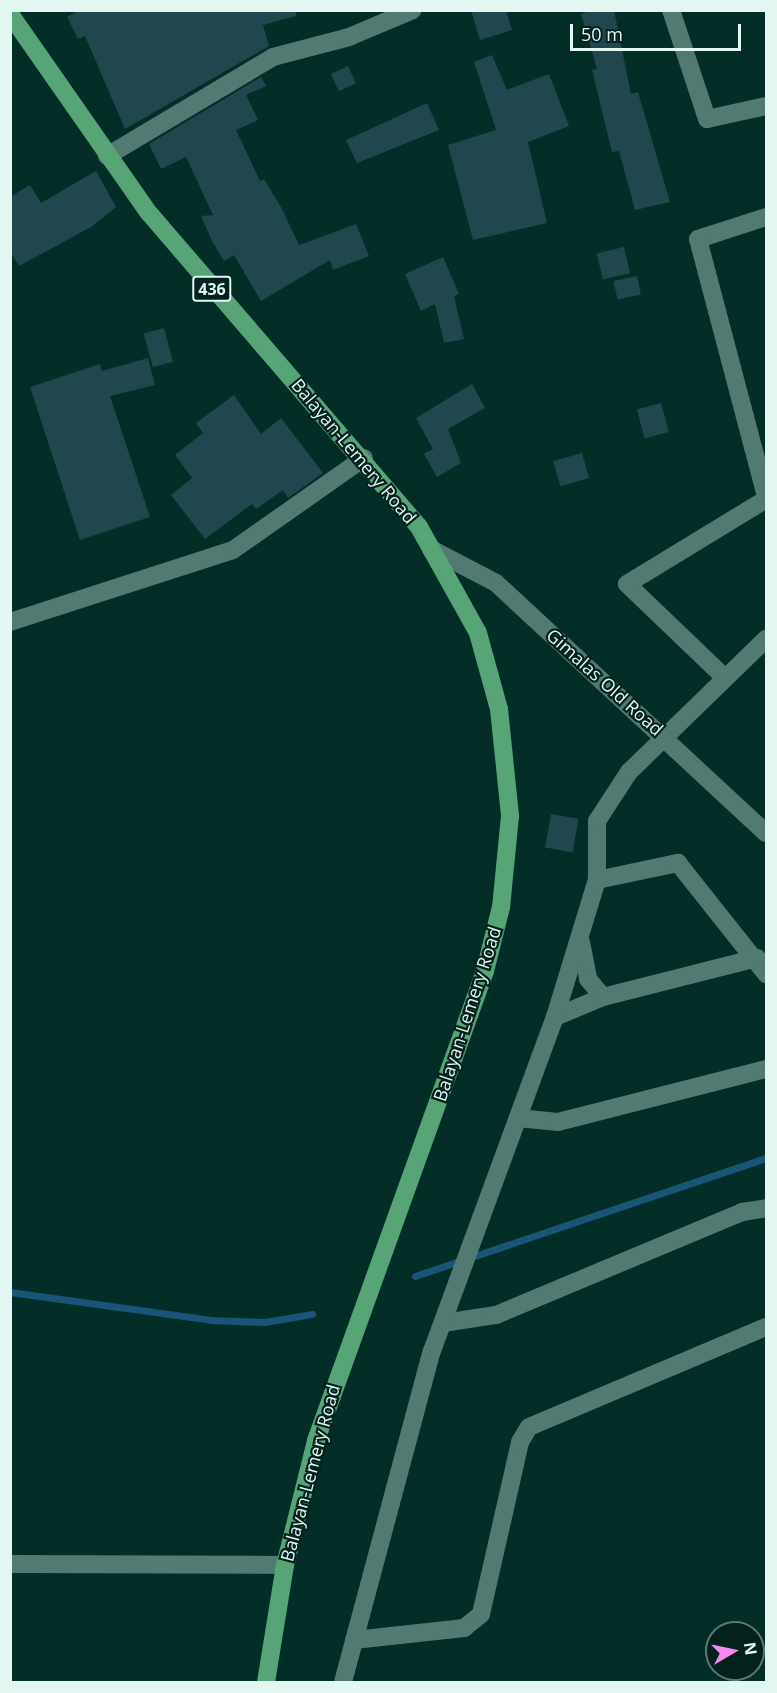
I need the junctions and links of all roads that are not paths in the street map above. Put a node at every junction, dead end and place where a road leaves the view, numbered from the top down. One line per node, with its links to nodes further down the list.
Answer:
1 (413, 10): 5 (street)
2 (671, 10): 4 (street)
3 (10, 14): 5 (main road, Balayan-Lemery Road / 436)
4 (766, 106)
5 (107, 156): 7 (main road, Balayan-Lemery Road / 436)
6 (766, 217): 8 (street)
7 (364, 458): 9 (main road, Balayan-Lemery Road / 436); 10 (street)
8 (766, 498): 12 (street)
9 (431, 549): 13 (street, Gimalas Old Road / 436); 27 (main road, Balayan-Lemery Road)
10 (10, 622)
11 (766, 639): 12 (street)
12 (723, 676): 13 (street)
13 (664, 736): 14 (street, Gimalas Old Road / 436); 15 (street)
14 (766, 833)
15 (597, 880): 16 (street); 17 (street)
16 (580, 935): 19 (street); 20 (street)
17 (757, 958): 18 (street); 19 (street)
18 (766, 974)
19 (603, 997): 20 (street)
20 (555, 1017): 22 (street)
21 (766, 1069): 22 (street)
22 (518, 1118): 24 (street)
23 (766, 1208): 24 (street)
24 (443, 1323): 28 (street)
25 (766, 1327): 28 (street)
26 (10, 1564): 27 (street)
27 (285, 1565): 29 (main road, Balayan-Lemery Road)
28 (354, 1640): 30 (street)
29 (266, 1683)
30 (343, 1683)

